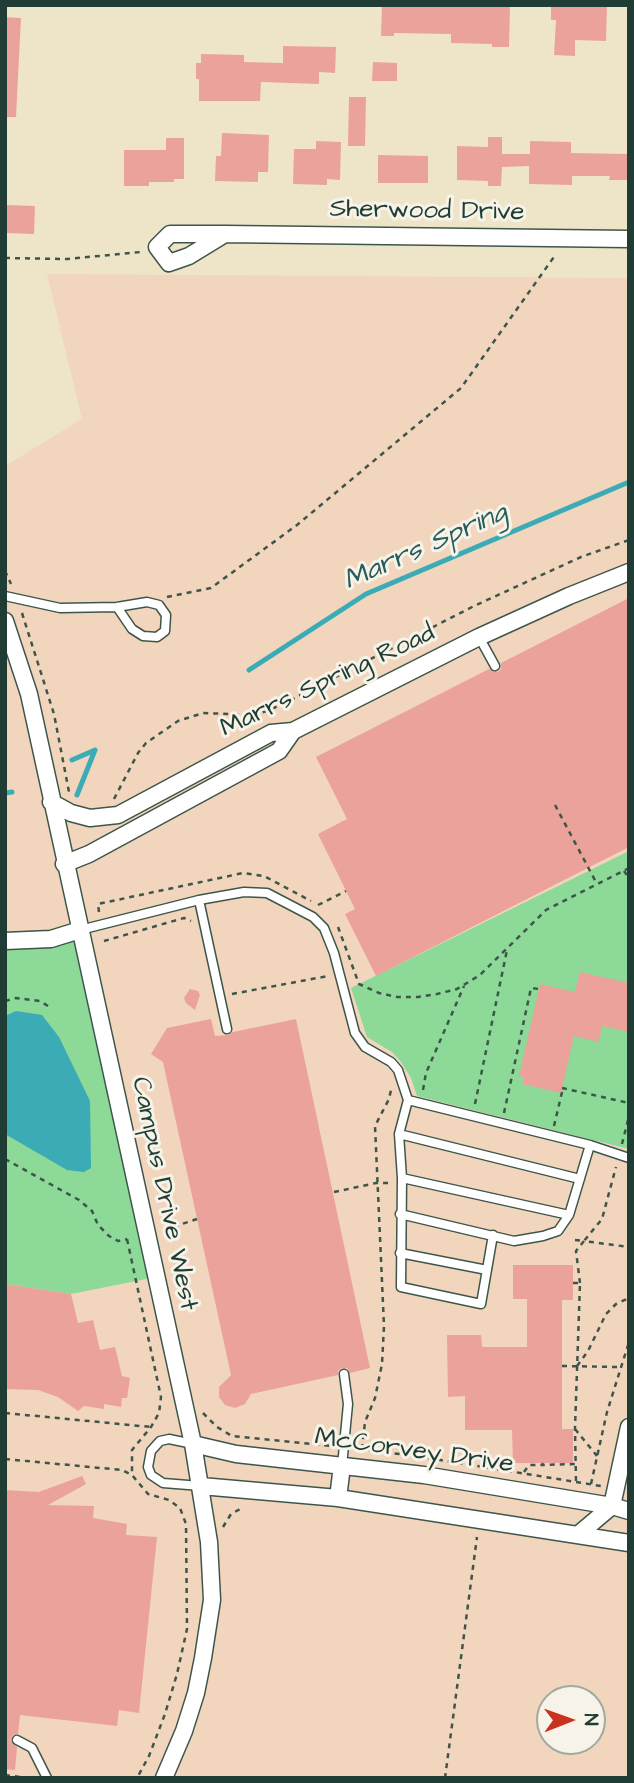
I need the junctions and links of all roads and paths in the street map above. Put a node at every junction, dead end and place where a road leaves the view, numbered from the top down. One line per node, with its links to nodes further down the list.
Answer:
1 (225, 234): 2 (street, Sherwood Drive); 4 (street, Sherwood Drive); 4 (street)
2 (569, 238): 3 (street, Sherwood Drive); 9 (path)
3 (629, 239)
4 (157, 247): 5 (path)
5 (5, 258)
6 (629, 540): 16 (path)
7 (629, 572): 12 (street, Marrs Spring Road)
8 (5, 596): 10 (lane)
9 (147, 602): 10 (lane); 10 (lane)
10 (117, 607)
11 (5, 621): 15 (street, Campus Drive West)
12 (478, 637): 13 (lane); 14 (street, Marrs Spring Road)
13 (495, 666)
14 (293, 731): 15 (street, Marrs Spring Road); 18 (street)
15 (51, 802): 18 (street, Campus Drive West)
16 (109, 805)
17 (555, 806): 22 (path)
18 (64, 864): 28 (street, Campus Drive West)
19 (629, 868): 20 (path)
20 (624, 871): 21 (path); 22 (path)
21 (629, 878)
22 (597, 884): 31 (path)
23 (346, 891): 25 (path)
24 (199, 900): 28 (lane); 32 (lane); 36 (lane)
25 (97, 904)
26 (195, 923): 30 (path)
27 (335, 923): 33 (path)
28 (80, 930): 29 (street); 59 (street, Campus Drive West)
29 (5, 941)
30 (104, 942)
31 (507, 950): 34 (path); 43 (path)
32 (340, 978): 33 (path); 36 (path); 40 (lane)
33 (359, 984): 34 (path)
34 (464, 986): 41 (path)
35 (539, 989): 44 (path)
36 (220, 996): 39 (lane)
37 (5, 1001): 38 (path)
38 (48, 1006)
39 (227, 1029)
40 (408, 1096): 46 (lane); 47 (lane); 54 (path)
41 (422, 1096)
42 (629, 1103): 47 (path)
43 (474, 1109)
44 (504, 1116)
45 (629, 1116): 49 (path)
46 (399, 1134): 52 (lane); 53 (lane)
47 (552, 1136): 48 (lane)
48 (590, 1145): 49 (lane); 53 (lane)
49 (619, 1155): 50 (lane); 63 (path)
50 (629, 1157)
51 (5, 1159): 61 (path)
52 (402, 1178): 56 (lane); 57 (lane)
53 (580, 1179): 57 (lane)
54 (376, 1183): 55 (path); 82 (path)
55 (334, 1192)
56 (400, 1214): 60 (lane); 65 (lane)
57 (569, 1215): 60 (lane)
58 (197, 1219): 59 (path)
59 (147, 1235): 61 (path); 81 (street, Campus Drive West)
60 (493, 1235): 66 (lane)
61 (127, 1239): 76 (path)
62 (575, 1240): 63 (path)
63 (584, 1241): 64 (path); 68 (path)
64 (629, 1247)
65 (400, 1253): 66 (lane); 66 (lane)
66 (487, 1270)
67 (573, 1283): 68 (path)
68 (580, 1283): 72 (path)
69 (629, 1298): 72 (path)
70 (629, 1342): 73 (path)
71 (562, 1366): 72 (path)
72 (577, 1366): 73 (path); 78 (path)
73 (620, 1367): 83 (path)
74 (344, 1374): 86 (lane)
75 (5, 1413): 76 (path)
76 (151, 1427): 88 (path)
77 (629, 1427): 93 (street)
78 (575, 1428): 83 (path); 85 (path)
79 (232, 1436): 80 (path)
80 (253, 1437)
81 (192, 1444): 86 (street, McCorvey Drive); 91 (street, Campus Drive West); 91 (lane)
82 (362, 1449)
83 (597, 1456): 90 (path)
84 (5, 1459): 88 (path)
85 (575, 1464): 87 (path); 89 (path)
86 (342, 1466): 92 (street); 93 (street, McCorvey Drive)
87 (524, 1472)
88 (132, 1475): 102 (path)
89 (576, 1482)
90 (591, 1484)
91 (201, 1486): 92 (street); 103 (street, Campus Drive West)
92 (338, 1498): 95 (street)
93 (612, 1506): 94 (street, McCorvey Drive); 95 (street)
94 (629, 1511)
95 (580, 1534): 97 (street)
96 (477, 1537): 104 (path)
97 (629, 1543)
98 (17, 1740): 101 (lane)
99 (5, 1775): 100 (path)
100 (28, 1778)
101 (47, 1778)
102 (137, 1778)
103 (164, 1778)
104 (445, 1778)

